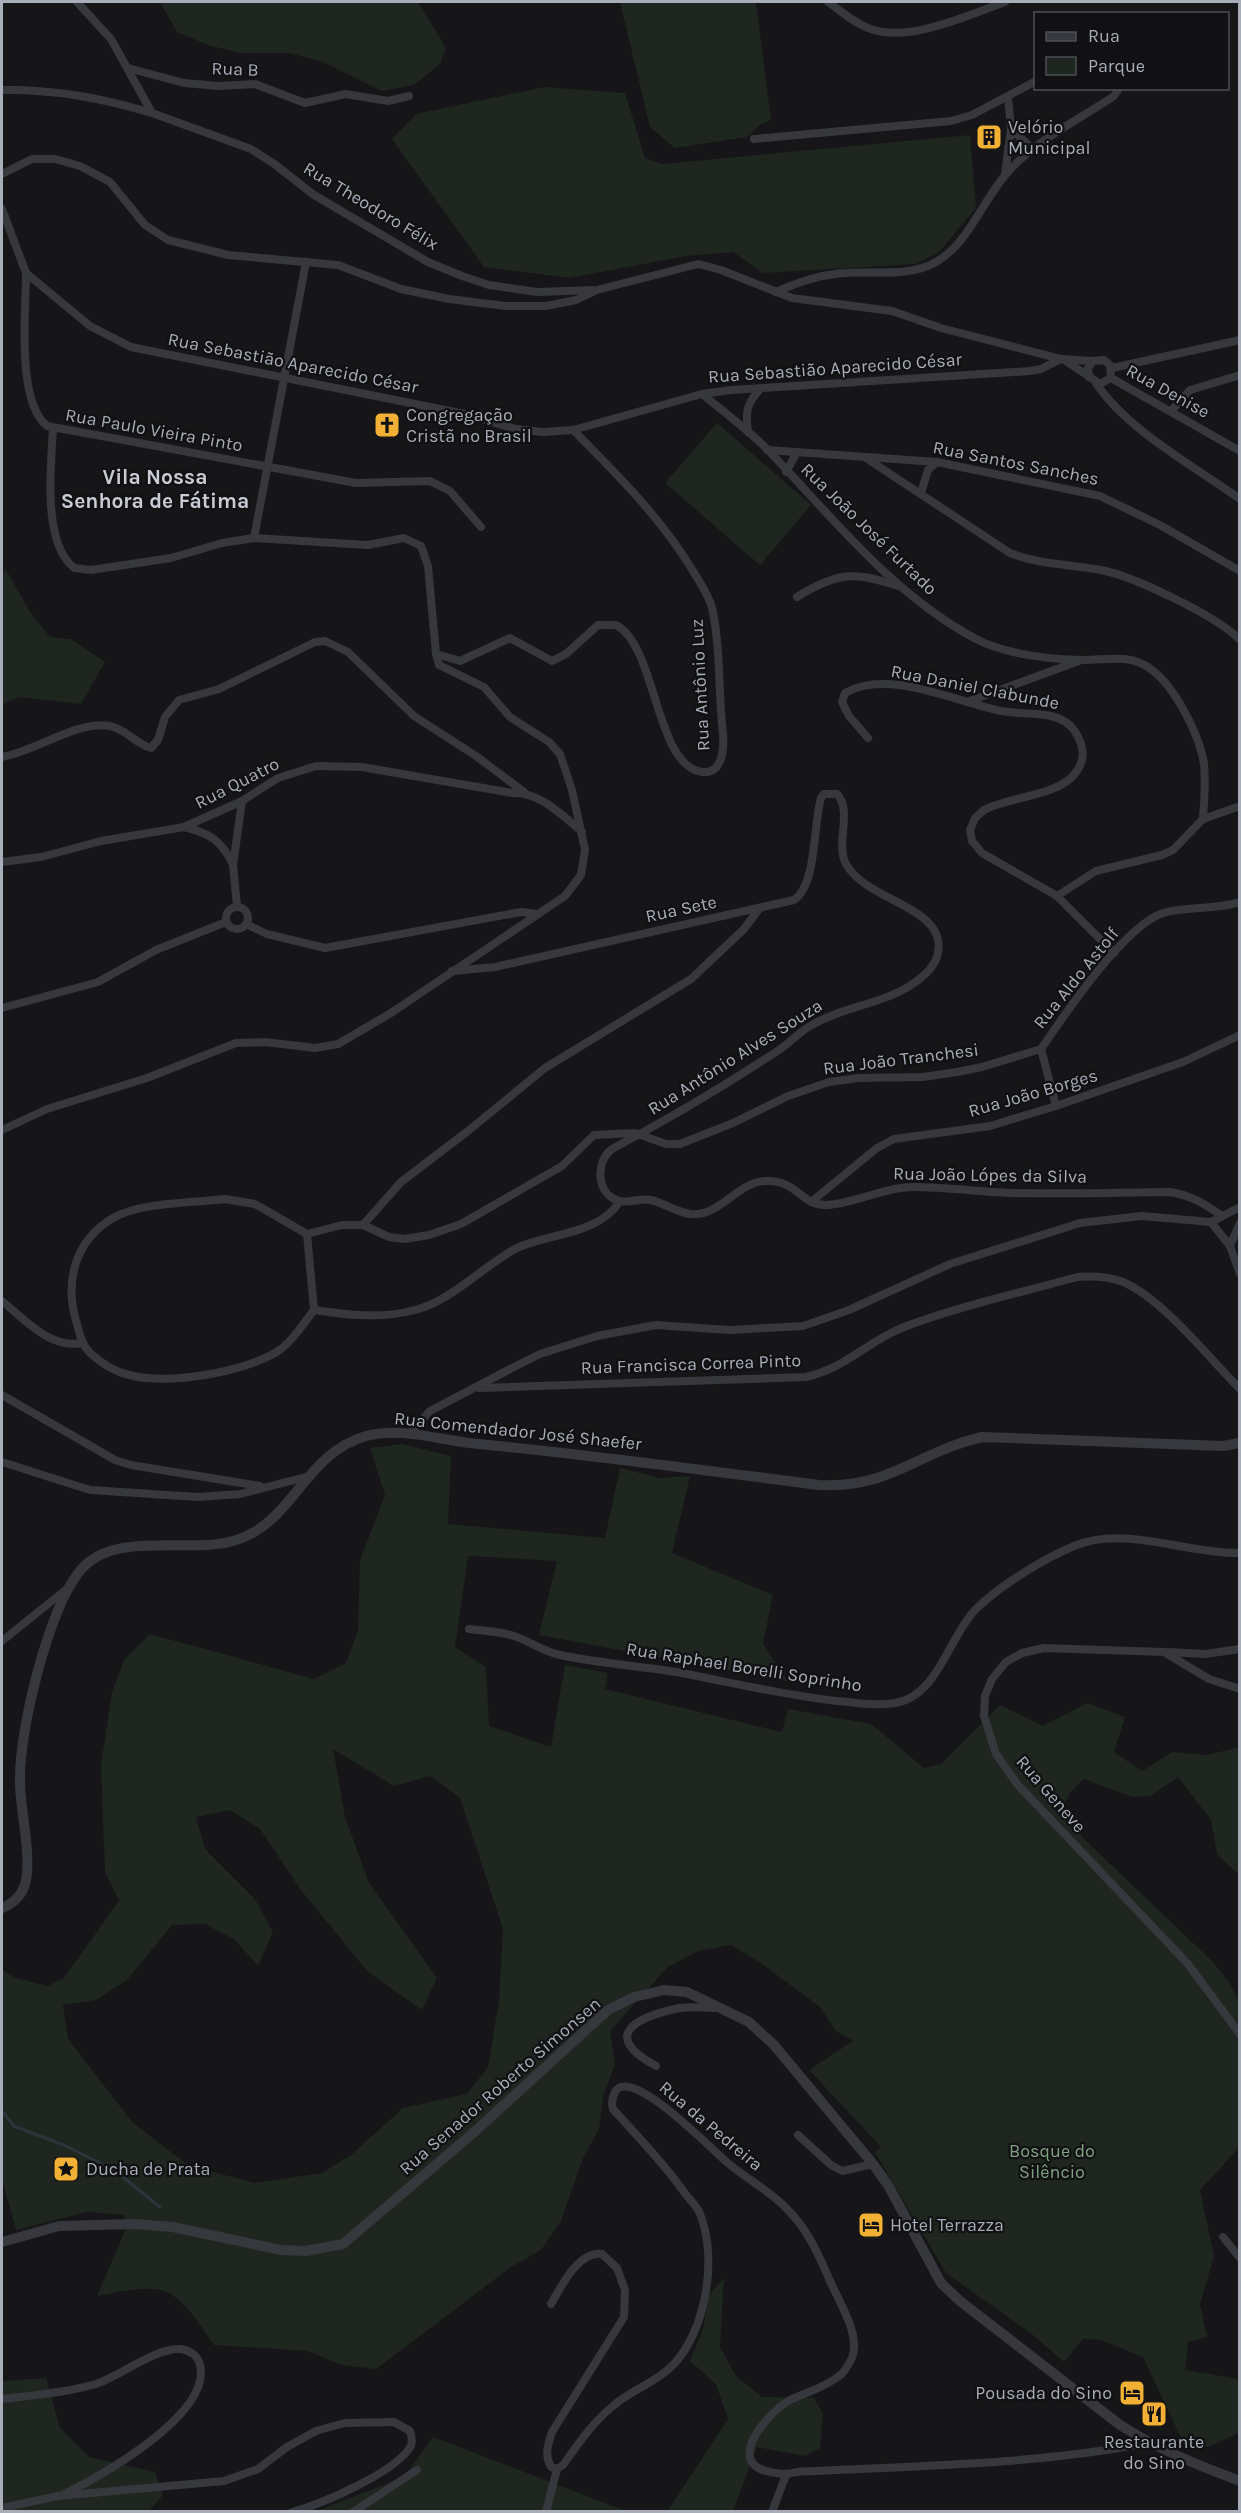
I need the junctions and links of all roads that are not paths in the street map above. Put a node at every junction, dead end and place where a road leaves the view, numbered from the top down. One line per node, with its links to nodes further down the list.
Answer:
1 (77, 2): 4 (street)
2 (828, 2): 3 (street)
3 (1005, 2)
4 (128, 68): 8 (street, Rua B); 10 (street)
5 (1034, 82): 9 (street)
6 (2, 90): 10 (street, Rua Theodoro Félix)
7 (1118, 90): 13 (street)
8 (409, 96)
9 (1008, 97): 11 (street); 12 (street)
10 (152, 113): 21 (street, Rua Theodoro Félix)
11 (1011, 129): 13 (street); 17 (street)
12 (754, 139)
13 (1033, 149): 17 (street)
14 (2, 161): 15 (street)
15 (10, 168): 16 (street); 19 (street)
16 (2, 174)
17 (1005, 175): 22 (street)
18 (2, 209): 20 (street, Rua Sebastião Aparecido César)
19 (306, 262): 21 (street); 28 (street)
20 (26, 273): 28 (street, Rua Sebastião Aparecido César); 33 (street, Rua Paulo Vieira Pinto)
21 (597, 290): 22 (street)
22 (776, 292): 24 (street)
23 (1239, 340): 26 (street)
24 (1063, 360): 25 (street, Rua Sebastião Aparecido César); 29 (street); 30 (street, Rua Sebastião Aparecido César)
25 (1093, 361): 26 (street); 29 (street)
26 (1111, 373): 29 (street); 32 (street, Rua Denise)
27 (1239, 375): 32 (street)
28 (284, 377): 34 (street, Rua Sebastião Aparecido César); 41 (street)
29 (1092, 380): 44 (street)
30 (761, 388): 31 (street, Rua Sebastião Aparecido César); 35 (street)
31 (702, 394): 34 (street, Rua Sebastião Aparecido César); 35 (street, Rua João José Furtado)
32 (1171, 411): 37 (street, Rua Denise)
33 (53, 428): 41 (street, Rua Paulo Vieira Pinto); 46 (street)
34 (573, 430): 51 (street, Rua Antônio Luz)
35 (748, 432): 36 (street, Rua João José Furtado)
36 (767, 450): 38 (street, Rua Santos Sanches); 42 (street, Rua João José Furtado)
37 (1239, 451)
38 (797, 452): 39 (street, Rua Santos Sanches); 42 (street)
39 (866, 457): 40 (street, Rua Santos Sanches); 43 (street)
40 (937, 462): 43 (street); 47 (street, Rua Santos Sanches)
41 (269, 467): 45 (street, Rua Paulo Vieira Pinto); 46 (street)
42 (786, 472): 48 (street, Rua João José Furtado)
43 (921, 493): 50 (street)
44 (1239, 499)
45 (481, 527)
46 (254, 538): 51 (street)
47 (1239, 571)
48 (901, 587): 49 (street); 52 (street, Rua João José Furtado)
49 (797, 597)
50 (1239, 640)
51 (435, 654): 62 (street)
52 (1082, 660): 53 (street); 60 (street)
53 (967, 702): 54 (street, Rua Daniel Clabunde); 65 (street, Rua Daniel Clabunde)
54 (868, 738)
55 (2, 757): 56 (street)
56 (524, 792): 58 (street, Rua Quatro); 62 (street, Rua Quatro)
57 (837, 794): 68 (street, Rua Sete); 79 (street, Rua Antônio Alves Souza)
58 (242, 801): 61 (street, Rua Quatro); 64 (street)
59 (1239, 806): 60 (street)
60 (1203, 819): 65 (street)
61 (184, 827): 63 (street, Rua Quatro); 64 (street)
62 (583, 832): 69 (street)
63 (2, 862)
64 (233, 864): 67 (street)
65 (1058, 896): 72 (street, Rua Daniel Clabunde)
66 (1239, 902): 72 (street, Rua Aldo Astolf)
67 (237, 906): 70 (street); 71 (street)
68 (759, 909): 73 (street, Rua Sete); 86 (street)
69 (538, 914): 71 (street); 73 (street)
70 (226, 922): 71 (street); 74 (street)
71 (246, 924)
72 (1114, 953): 76 (street, Rua Aldo Astolf)
73 (452, 971): 78 (street)
74 (2, 1008)
75 (1239, 1035): 77 (street, Rua João Borges)
76 (1041, 1048): 77 (street); 79 (street, Rua João Tranchesi)
77 (1056, 1106): 81 (street, Rua João Borges)
78 (2, 1130)
79 (641, 1134): 80 (street, Rua Antônio Alves Souza); 86 (street, Rua João Tranchesi)
80 (620, 1201): 81 (street); 91 (street)
81 (812, 1202): 83 (street, Rua João Lópes da Silva)
82 (1239, 1207): 83 (street)
83 (1222, 1216): 84 (street)
84 (1211, 1222): 88 (street); 93 (street)
85 (1239, 1223): 88 (street)
86 (363, 1225): 87 (street, Rua João Tranchesi)
87 (307, 1233): 91 (street); 92 (street)
88 (1230, 1246): 89 (street)
89 (1239, 1274)
90 (2, 1301): 92 (street)
91 (314, 1310): 92 (street)
92 (82, 1343)
93 (476, 1388): 94 (street, Rua Francisca Correa Pinto); 96 (street)
94 (1239, 1389)
95 (2, 1395): 100 (street)
96 (410, 1433): 97 (street, Rua Comendador José Shaefer); 99 (street, Rua Comendador José Shaefer)
97 (1239, 1443)
98 (2, 1462): 100 (street)
99 (306, 1478): 100 (street); 102 (street, Rua Comendador José Shaefer)
100 (263, 1487)
101 (1239, 1553): 103 (street, Rua Raphael Borelli Soprinho)
102 (69, 1587): 104 (street); 108 (street, Rua Comendador José Shaefer)
103 (470, 1629)
104 (2, 1641)
105 (1239, 1649): 106 (street)
106 (1164, 1652): 107 (street, Rua Geneve); 110 (street, Rua Geneve)
107 (1239, 1689)
108 (2, 1908)
109 (723, 2008): 111 (street); 113 (street, Rua Senador Roberto Simonsen); 115 (street, Rua Senador Roberto Simonsen)
110 (1239, 2034)
111 (656, 2066)
112 (798, 2135): 113 (street)
113 (873, 2164): 119 (street, Rua Senador Roberto Simonsen)
114 (1223, 2237): 116 (street)
115 (2, 2242)
116 (1239, 2258)
117 (550, 2304): 120 (street)
118 (2, 2399): 124 (street)
119 (1148, 2443): 122 (street, Rua da Pedreira); 123 (street, Rua Senador Roberto Simonsen)
120 (557, 2469): 122 (street, Rua da Pedreira); 128 (street)
121 (417, 2470): 127 (street)
122 (786, 2475): 129 (street)
123 (1239, 2481)
124 (58, 2496): 125 (street); 126 (street)
125 (2, 2508)
126 (292, 2511)
127 (353, 2511)
128 (546, 2511)
129 (772, 2511)

